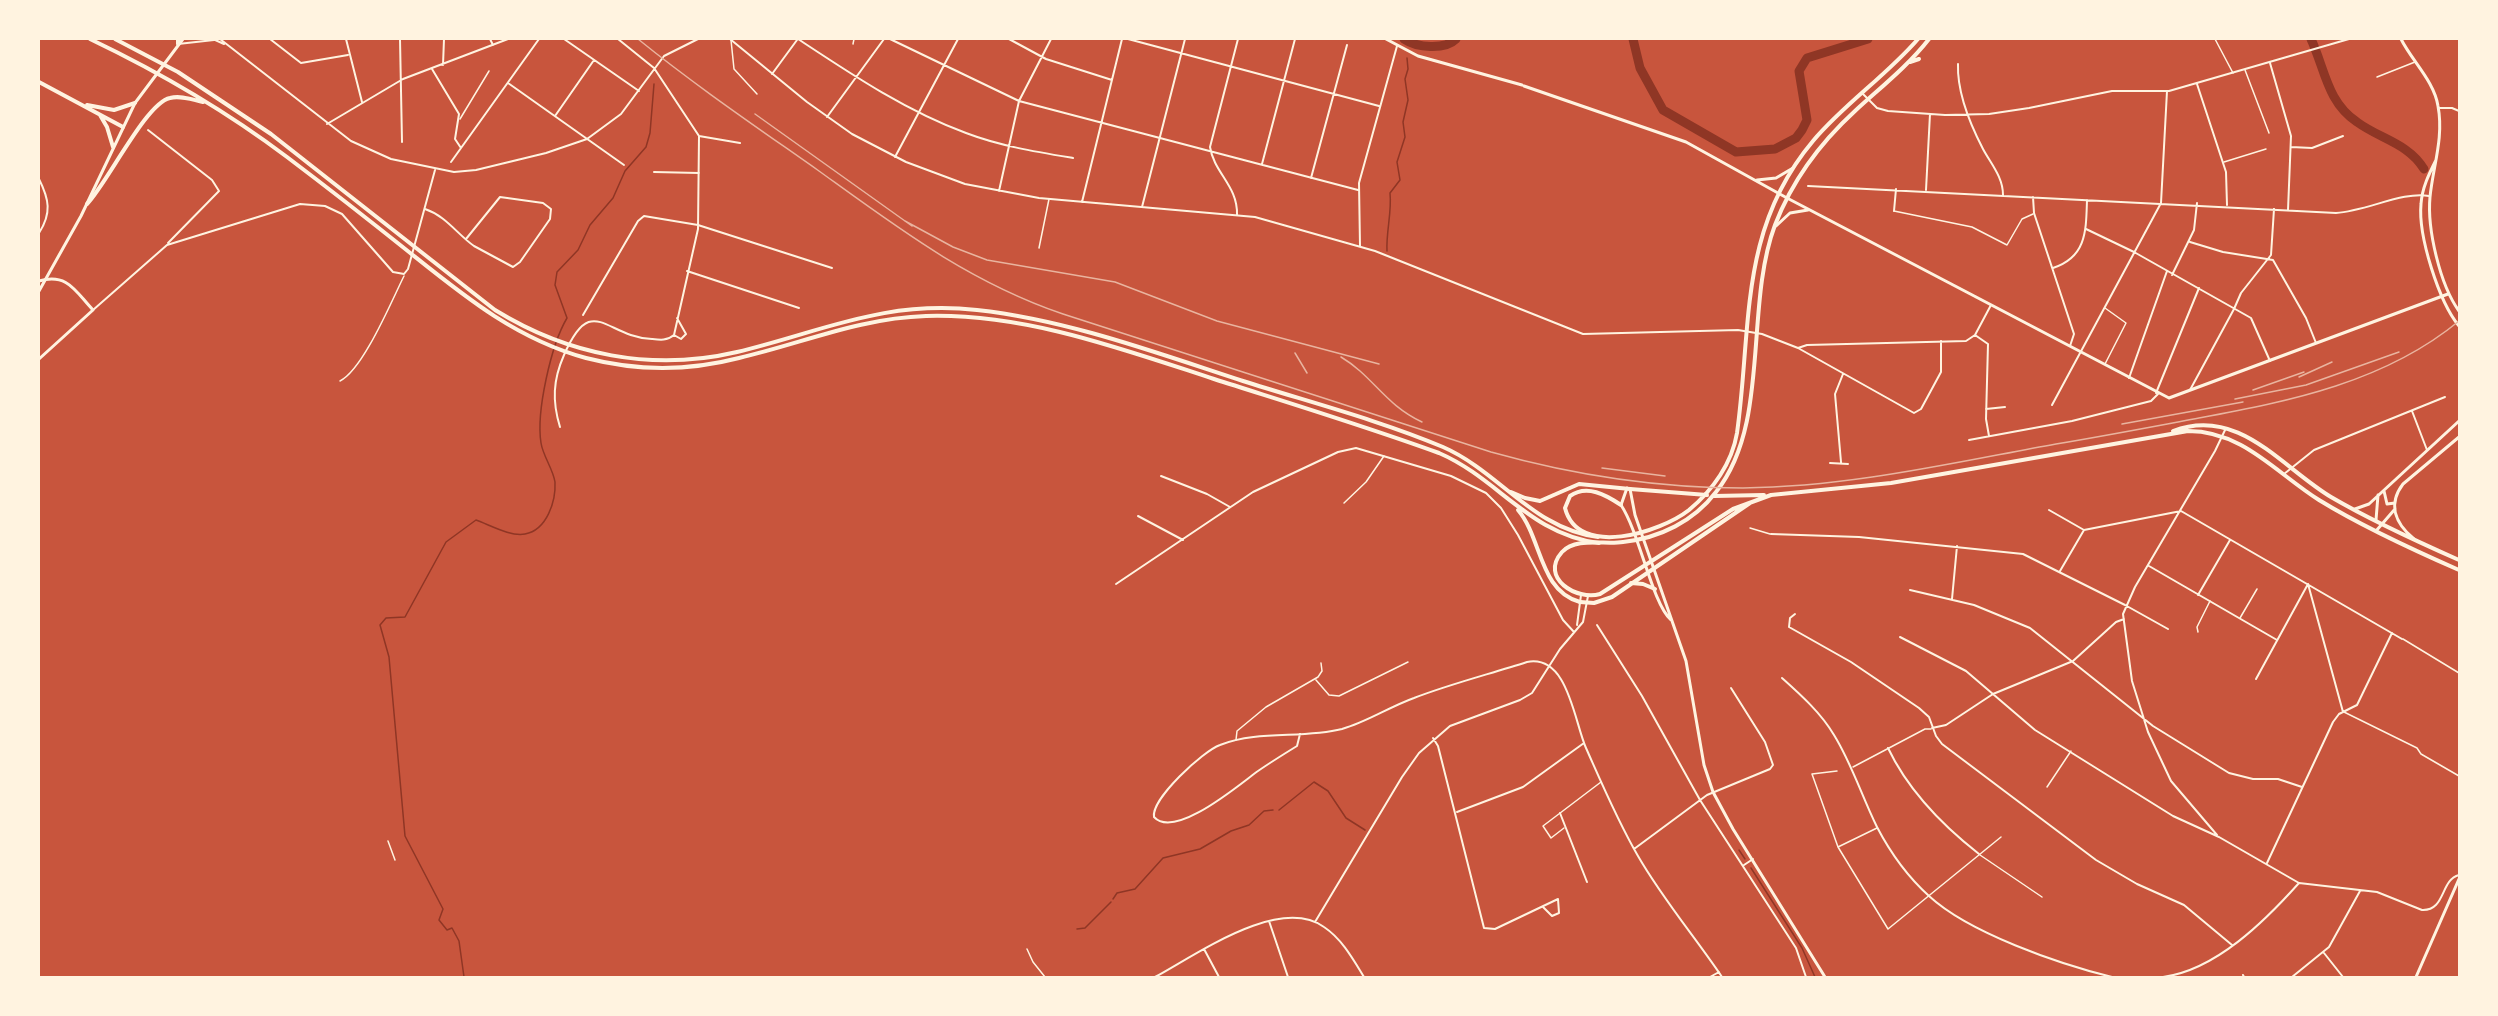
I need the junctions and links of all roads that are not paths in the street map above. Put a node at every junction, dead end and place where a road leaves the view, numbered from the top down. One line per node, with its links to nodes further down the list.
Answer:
1 (90, 39): 76 (main road)
2 (115, 39): 215 (main road)
3 (183, 39): 35 (main road)
4 (213, 39): 35 (street); 36 (street)
5 (220, 39): 36 (street)
6 (270, 39): 42 (street)
7 (346, 39): 42 (street)
8 (400, 39): 61 (street)
9 (444, 39): 50 (street)
10 (490, 39): 37 (street)
11 (508, 39): 37 (street)
12 (539, 39): 65 (street)
13 (564, 39): 45 (street)
14 (618, 39): 53 (street)
15 (698, 39): 53 (street)
16 (730, 39): 58 (street); 71 (street)
17 (798, 39): 58 (street); 60 (street)
18 (854, 39): 38 (street)
19 (884, 39): 60 (street)
20 (890, 39): 51 (street)
21 (957, 39): 51 (street)
22 (1009, 39): 43 (street)
23 (1051, 39): 43 (street)
24 (1122, 39): 62 (street)
25 (1128, 39): 41 (street)
26 (1185, 39): 41 (street)
27 (1239, 39): 52 (street)
28 (1295, 39): 63 (street)
29 (1386, 39): 40 (main road)
30 (1918, 39): 69 (main road)
31 (1929, 39): 48 (main road)
32 (2215, 39): 57 (street)
33 (2349, 39): 47 (street)
34 (2401, 39): 46 (main road)
35 (177, 44): 75 (main road)
36 (225, 44): 89 (street)
37 (493, 45): 50 (street)
38 (853, 45)
39 (1347, 45): 70 (street)
40 (1397, 45): 78 (street); 118 (main road)
41 (1181, 54): 52 (street); 95 (street)
42 (348, 55): 74 (street)
43 (1041, 57): 62 (street); 73 (street)
44 (1919, 59): 48 (main road)
45 (594, 60): 68 (street); 85 (street)
46 (2415, 62): 59 (street); 79 (main road)
47 (2270, 63): 55 (street); 101 (street)
48 (1907, 64): 72 (main road)
49 (1958, 64): 84 (street)
50 (443, 65): 54 (street)
51 (944, 66): 73 (street); 81 (street)
52 (1231, 67): 63 (street); 104 (street)
53 (654, 68): 68 (street); 93 (street)
54 (432, 69): 61 (street); 87 (street)
55 (2245, 70): 57 (street); 92 (street)
56 (489, 71): 87 (street)
57 (2233, 73): 66 (street)
58 (772, 74): 86 (street)
59 (2377, 77)
60 (857, 78): 81 (street); 86 (street)
61 (403, 79): 74 (street); 97 (street)
62 (1113, 80): 88 (street)
63 (1284, 80): 70 (street); 111 (street)
64 (39, 82): 77 (main road)
65 (508, 83): 85 (street); 102 (street)
66 (2197, 83): 67 (street); 109 (street)
67 (2167, 91): 84 (street); 133 (street)
68 (639, 92): 96 (street)
69 (1862, 92): 72 (street); 112 (main road)
70 (1333, 93): 78 (street); 117 (street)
71 (757, 94)
72 (1868, 99): 83 (street); 129 (main road)
73 (1019, 101): 88 (street); 99 (street)
74 (362, 102): 89 (street)
75 (135, 103): 77 (main road); 90 (main road)
76 (208, 103): 135 (main road); 221 (main road)
77 (82, 104): 82 (main road)
78 (1379, 106): 121 (street)
79 (2439, 108): 80 (street); 105 (main road)
80 (2459, 111)
81 (920, 112): 99 (street); 106 (street)
82 (99, 114): 90 (main road); 100 (main road)
83 (1930, 114): 84 (street); 122 (street)
84 (1969, 115): 125 (street)
85 (555, 116): 96 (street)
86 (827, 117): 106 (street)
87 (460, 119): 102 (street)
88 (1102, 123): 95 (street); 132 (street)
89 (327, 124): 113 (street)
90 (123, 127): 100 (main road)
91 (148, 130): 151 (street)
92 (2269, 133)
93 (699, 136): 98 (street); 115 (street)
94 (2343, 136): 101 (street)
95 (1159, 138): 104 (street); 137 (street)
96 (587, 139): 110 (street); 113 (street)
97 (402, 142)
98 (740, 143)
99 (1009, 146): 107 (street); 123 (street)
100 (113, 147): 135 (main road)
101 (2292, 147): 141 (street)
102 (461, 148): 108 (street)
103 (2266, 149): 109 (street)
104 (1211, 152): 111 (street); 144 (street)
105 (2438, 156): 126 (main road); 127 (main road)
106 (895, 158): 123 (street)
107 (1073, 158)
108 (451, 162)
109 (2223, 163): 136 (street)
110 (624, 165)
111 (1262, 165): 117 (street)
112 (1793, 168): 118 (main road); 124 (main road)
113 (435, 170): 138 (street)
114 (654, 172): 115 (street)
115 (699, 173): 145 (street)
116 (39, 178): 148 (street)
117 (1311, 178): 121 (street)
118 (1755, 180): 124 (main road)
119 (1808, 186): 120 (street)
120 (1896, 189): 122 (street); 142 (street)
121 (1358, 190): 152 (street)
122 (1926, 190): 125 (street)
123 (999, 192): 130 (street)
124 (1778, 194): 129 (main road); 176 (main road)
125 (2003, 195): 128 (street)
126 (2422, 195): 127 (street); 141 (street); 166 (main road)
127 (2430, 196): 165 (main road)
128 (2033, 197): 131 (street); 143 (street)
129 (1787, 198): 140 (main road); 146 (main road)
130 (1049, 199): 132 (street); 153 (street)
131 (2087, 200): 133 (street); 147 (street)
132 (1082, 202): 137 (street)
133 (2161, 203): 134 (street); 154 (street)
134 (2197, 203): 136 (street); 150 (street)
135 (87, 204): 164 (main road)
136 (2227, 205): 139 (street)
137 (1142, 207): 144 (street)
138 (425, 209): 149 (street); 160 (street)
139 (2274, 209): 141 (street); 155 (street)
140 (1810, 210): 146 (main road); 167 (main road)
141 (2288, 210)
142 (1894, 211): 143 (street)
143 (2034, 213): 157 (street)
144 (1238, 215): 152 (street)
145 (698, 225): 156 (street); 158 (street); 173 (street)
146 (1774, 228): 177 (main road)
147 (2086, 229): 154 (street); 157 (street)
148 (39, 233)
149 (466, 240): 149 (street)
150 (2190, 242): 155 (street); 161 (street)
151 (167, 245): 160 (street); 171 (street)
152 (1360, 246): 176 (street)
153 (1039, 248)
154 (2134, 252): 159 (street); 169 (street)
155 (2269, 258): 170 (street); 181 (street)
156 (832, 268)
157 (2052, 268): 182 (street)
158 (687, 271): 168 (street); 174 (street)
159 (2167, 271): 161 (street); 189 (street)
160 (406, 273): 190 (street)
161 (2172, 274): 163 (street)
162 (39, 281): 171 (main road)
163 (2199, 288): 170 (street); 192 (street)
164 (39, 291)
165 (2448, 294): 166 (main road); 172 (main road)
166 (2441, 297): 175 (main road); 181 (main road)
167 (1991, 305): 179 (street); 182 (main road)
168 (799, 308)
169 (2104, 308): 184 (street); 187 (street)
170 (2234, 309): 186 (street); 191 (street)
171 (93, 310): 185 (main road)
172 (2459, 311)
173 (583, 315)
174 (677, 317): 178 (street); 178 (street)
175 (2459, 326)
176 (1746, 331): 177 (street); 236 (main road)
177 (1755, 332): 183 (street); 240 (main road)
178 (674, 335): 199 (street)
179 (1975, 335): 180 (street); 196 (street)
180 (1941, 341): 183 (street); 188 (street)
181 (2316, 343): 186 (main road)
182 (2069, 347): 184 (main road)
183 (1798, 348): 188 (street)
184 (2080, 352): 187 (main road); 194 (street)
185 (39, 359)
186 (2270, 361): 191 (main road)
187 (2105, 365): 189 (main road)
188 (1843, 374): 208 (street)
189 (2129, 378): 192 (main road)
190 (340, 381)
191 (2188, 392): 192 (main road)
192 (2157, 393): 202 (street)
193 (2445, 397): 197 (street)
194 (2052, 405)
195 (2005, 407): 196 (street)
196 (1986, 408): 202 (street)
197 (2412, 411): 206 (street); 211 (street)
198 (2459, 421): 206 (main road)
199 (560, 427)
200 (2226, 428): 201 (main road); 203 (street); 211 (main road)
201 (2169, 432): 203 (main road); 217 (main road)
202 (1989, 436): 205 (street)
203 (2223, 436): 212 (main road); 228 (street)
204 (2459, 437): 222 (main road)
205 (1969, 440)
206 (2427, 450): 216 (main road)
207 (1385, 456): 220 (street); 224 (street); 271 (street)
208 (1841, 462): 209 (street); 210 (street)
209 (1830, 463)
210 (1848, 464)
211 (2292, 468): 212 (street); 225 (main road)
212 (2284, 474): 234 (main road)
213 (1161, 476): 224 (street)
214 (1628, 488): 215 (main road); 217 (main road); 223 (main road); 242 (main road)
215 (1507, 490): 236 (main road)
216 (2384, 490): 218 (main road); 222 (main road)
217 (1771, 495): 219 (main road)
218 (2378, 495): 225 (main road); 230 (main road)
219 (1750, 502): 242 (main road); 246 (main road)
220 (1344, 503)
221 (1512, 503): 240 (main road); 260 (main road)
222 (2395, 503): 226 (main road)
223 (1621, 505): 236 (main road); 244 (main road)
224 (1230, 507): 238 (street)
225 (2355, 509): 230 (main road)
226 (2395, 509): 231 (main road); 239 (main road)
227 (2049, 510): 233 (street)
228 (2181, 511): 233 (street); 237 (street); 245 (street)
229 (1138, 516): 238 (street)
230 (2376, 520): 231 (main road); 234 (main road)
231 (2382, 523): 234 (main road); 239 (main road)
232 (1750, 528): 235 (street)
233 (2084, 530): 249 (street)
234 (2376, 531): 247 (main road)
235 (1771, 534): 241 (street)
236 (1598, 537)
237 (2231, 539): 252 (street); 257 (street)
238 (1183, 540): 250 (street)
239 (2416, 540): 243 (main road)
240 (1599, 543): 256 (main road)
241 (1957, 546): 249 (street); 259 (street)
242 (1651, 560): 244 (main road); 246 (main road)
243 (2459, 560)
244 (1646, 563): 248 (main road); 258 (main road)
245 (2149, 566): 257 (street); 263 (street)
246 (1653, 568): 248 (main road); 267 (main road)
247 (2459, 570)
248 (1648, 571): 251 (main road); 253 (main road)
249 (2060, 571): 263 (street)
250 (1116, 584)
251 (1630, 584): 253 (main road); 262 (main road)
252 (2308, 584): 273 (street); 277 (street); 288 (street)
253 (1655, 589): 267 (main road)
254 (2257, 589): 266 (street)
255 (1910, 590): 259 (street)
256 (1581, 595): 258 (main road); 260 (street)
257 (2199, 595): 261 (street)
258 (1588, 596): 262 (street)
259 (1952, 599): 278 (street)
260 (1580, 602): 262 (main road); 269 (street)
261 (2210, 602): 266 (street); 272 (street)
262 (1588, 603): 269 (street)
263 (2125, 604): 265 (street); 270 (street)
264 (1795, 614): 290 (street)
265 (2124, 619): 278 (street); 289 (street)
266 (2240, 619): 277 (street)
267 (1671, 620): 303 (main road)
268 (1597, 625): 304 (street)
269 (1578, 626): 271 (street)
270 (2168, 629)
271 (1574, 632): 281 (street)
272 (2198, 632)
273 (2392, 633): 276 (street); 288 (street)
274 (2404, 634): 276 (street)
275 (1900, 637): 287 (street)
276 (2402, 639): 282 (street)
277 (2277, 640): 285 (street)
278 (2073, 661): 287 (street); 289 (street)
279 (1408, 662): 284 (street)
280 (1321, 663): 284 (street)
281 (1550, 666): 291 (street); 292 (street); 294 (street)
282 (2459, 673)
283 (1782, 678): 297 (street)
284 (1315, 679): 293 (street)
285 (2256, 679)
286 (1731, 688): 303 (street)
287 (1993, 694): 290 (street); 296 (street)
288 (2343, 712): 299 (street); 302 (street)
289 (2142, 718): 302 (street); 310 (street)
290 (1932, 729): 295 (street); 328 (street)
291 (1300, 734): 293 (street); 293 (street)
292 (1433, 738): 305 (street); 327 (street)
293 (1236, 741)
294 (1584, 743): 300 (street); 305 (street)
295 (1888, 748): 297 (street); 314 (street)
296 (2071, 751): 301 (street); 310 (street)
297 (1850, 768): 308 (street)
298 (1837, 771): 312 (street)
299 (2459, 776)
300 (1601, 782): 306 (street); 313 (street)
301 (2047, 787)
302 (2302, 787): 317 (street)
303 (1713, 792): 304 (street); 315 (main road)
304 (1700, 800): 313 (street); 318 (street)
305 (1457, 812): 325 (street)
306 (1560, 813): 307 (street); 307 (street)
307 (1564, 828): 320 (street)
308 (1878, 828): 312 (street); 323 (street)
309 (2001, 837): 314 (street)
310 (2219, 837): 317 (street)
311 (388, 841): 316 (street)
312 (1838, 848): 323 (street)
313 (1634, 849): 332 (street)
314 (1979, 854): 323 (street); 324 (street)
315 (1753, 859): 318 (street); 341 (main road)
316 (395, 860)
317 (2267, 864): 321 (street)
318 (1744, 866): 340 (street)
319 (2459, 877): 322 (street); 346 (main road)
320 (1587, 882)
321 (2299, 883): 322 (street); 328 (street)
322 (2360, 891): 331 (street)
323 (1930, 897): 342 (street)
324 (2042, 897)
325 (1543, 907): 325 (street)
326 (1269, 921): 327 (street); 330 (street); 336 (street)
327 (1315, 922): 337 (street)
328 (2232, 945): 343 (street)
329 (1028, 949): 333 (street)
330 (1204, 949): 334 (street); 335 (street)
331 (2324, 953): 344 (street); 345 (street)
332 (1719, 972): 338 (street); 339 (street)
333 (1045, 977)
334 (1155, 977)
335 (1219, 977)
336 (1288, 977)
337 (1364, 977)
338 (1710, 977)
339 (1722, 977)
340 (1806, 977)
341 (1825, 977)
342 (2112, 977)
343 (2163, 977)
344 (2292, 977)
345 (2343, 977)
346 (2416, 977)

